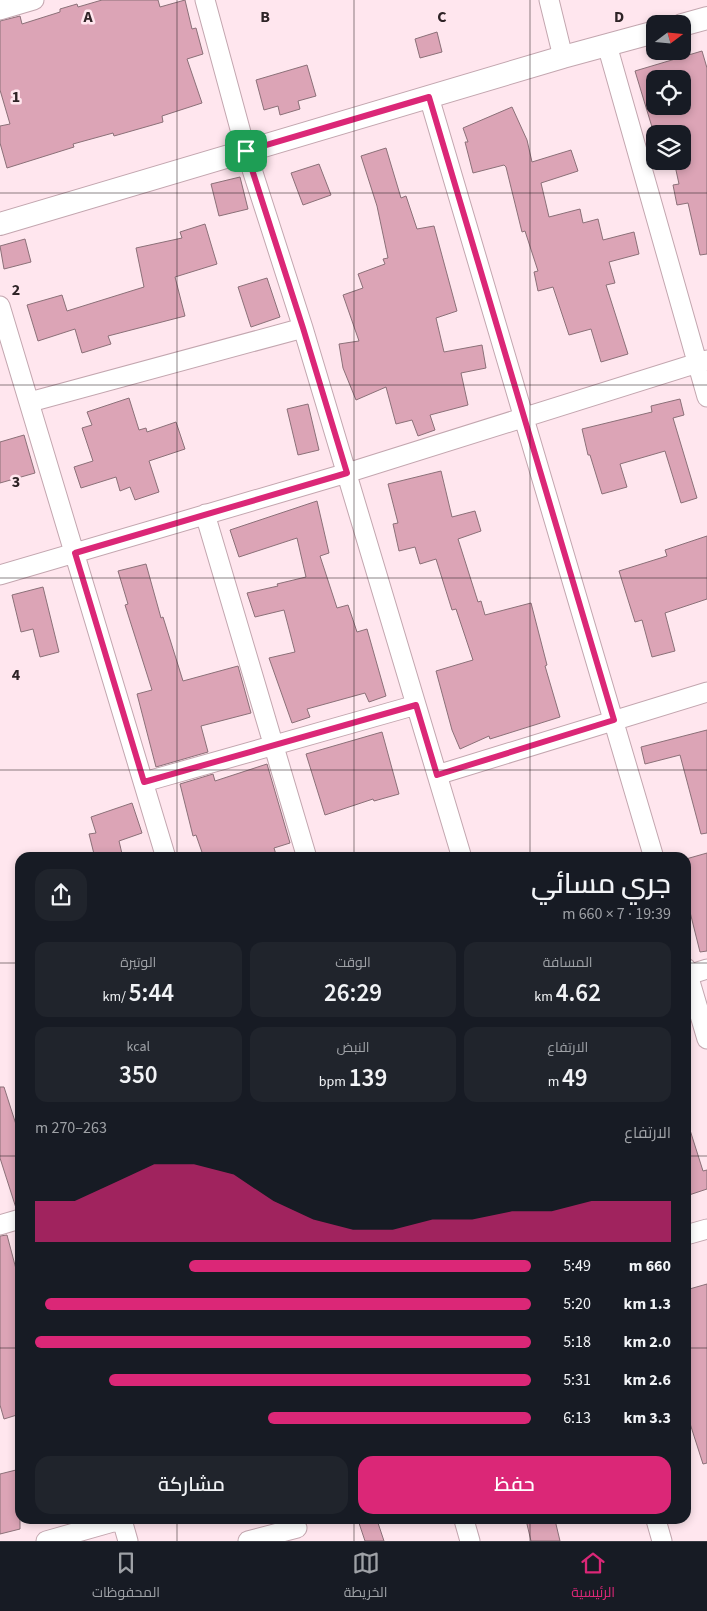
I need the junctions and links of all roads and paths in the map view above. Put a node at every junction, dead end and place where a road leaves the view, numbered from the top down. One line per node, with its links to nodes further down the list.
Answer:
1 (30, 0): 4 (street)
2 (205, 0): 11 (street)
3 (549, 0): 9 (street)
4 (0, 10)
5 (707, 18): 6 (street)
6 (691, 22)
7 (646, 34): 8 (street)
8 (607, 45): 9 (street); 15 (street)
9 (563, 57): 10 (street)
10 (429, 97): 11 (street); 18 (street)
11 (246, 151): 12 (street); 14 (street)
12 (0, 224)
13 (0, 306): 17 (street)
14 (303, 328): 17 (street); 19 (street)
15 (702, 362): 16 (street); 18 (street)
16 (707, 398)
17 (30, 402): 21 (street)
18 (523, 417): 19 (street); 25 (street)
19 (347, 473): 20 (street); 24 (street)
20 (205, 514): 21 (street); 26 (street)
21 (75, 553): 22 (street); 28 (street)
22 (0, 575)
23 (707, 692): 25 (street)
24 (416, 705): 26 (street); 27 (street)
25 (614, 720): 27 (street); 32 (street)
26 (273, 744): 28 (street); 30 (street)
27 (437, 775): 31 (street)
28 (144, 782): 29 (street)
29 (164, 852)
30 (305, 852)
31 (460, 852)
32 (652, 852)
33 (707, 969): 34 (street)
34 (691, 971)
35 (691, 985): 36 (street)
36 (707, 1039)
37 (15, 1220): 38 (street)
38 (0, 1225)
39 (707, 1229): 40 (street)
40 (691, 1234)
41 (107, 1524): 46 (street)
42 (122, 1524): 47 (street)
43 (465, 1524): 49 (street)
44 (657, 1524): 50 (street)
45 (297, 1530): 48 (street)
46 (46, 1541)
47 (128, 1541)
48 (248, 1541)
49 (470, 1541)
50 (662, 1541)

